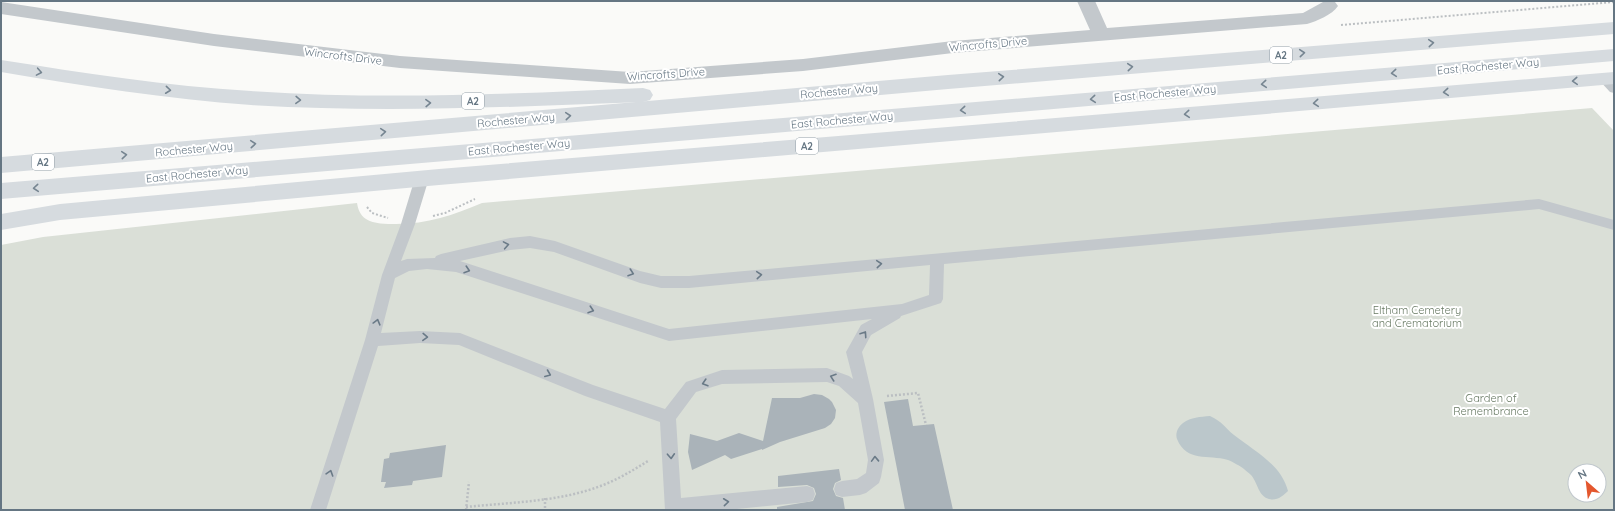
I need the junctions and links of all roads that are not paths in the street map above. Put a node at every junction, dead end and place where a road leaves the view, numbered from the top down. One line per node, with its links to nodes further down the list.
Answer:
1 (1086, 1): 5 (street)
2 (1329, 6): 5 (street, Wincrofts Drive)
3 (1, 8): 5 (street, Wincrofts Drive)
4 (1614, 28): 8 (highway, A2, one-way to 4)
5 (1101, 34)
6 (1614, 55): 12 (highway, East Rochester Way / A2, one-way to 12)
7 (1, 66): 8 (highway, A2, one-way to 8)
8 (948, 82): 10 (highway, Rochester Way / A2, one-way to 8)
9 (1611, 82): 11 (highway, A2, one-way to 11)
10 (1, 166)
11 (422, 178): 13 (highway, A2); 17 (lane)
12 (1, 191)
13 (1, 222)
14 (1614, 225): 15 (lane)
15 (937, 259): 16 (lane, one-way to 15); 18 (lane)
16 (427, 263): 17 (lane); 18 (lane, one-way to 18)
17 (389, 275): 19 (lane, one-way to 17)
18 (902, 310): 20 (lane, one-way to 18)
19 (372, 340): 21 (lane, one-way to 21); 25 (lane, one-way to 19)
20 (865, 399): 21 (lane, one-way to 21); 22 (lane, one-way to 20)
21 (668, 417): 24 (lane, one-way to 24)
22 (842, 489)
23 (807, 494): 24 (lane, one-way to 23)
24 (673, 508)
25 (318, 510)

